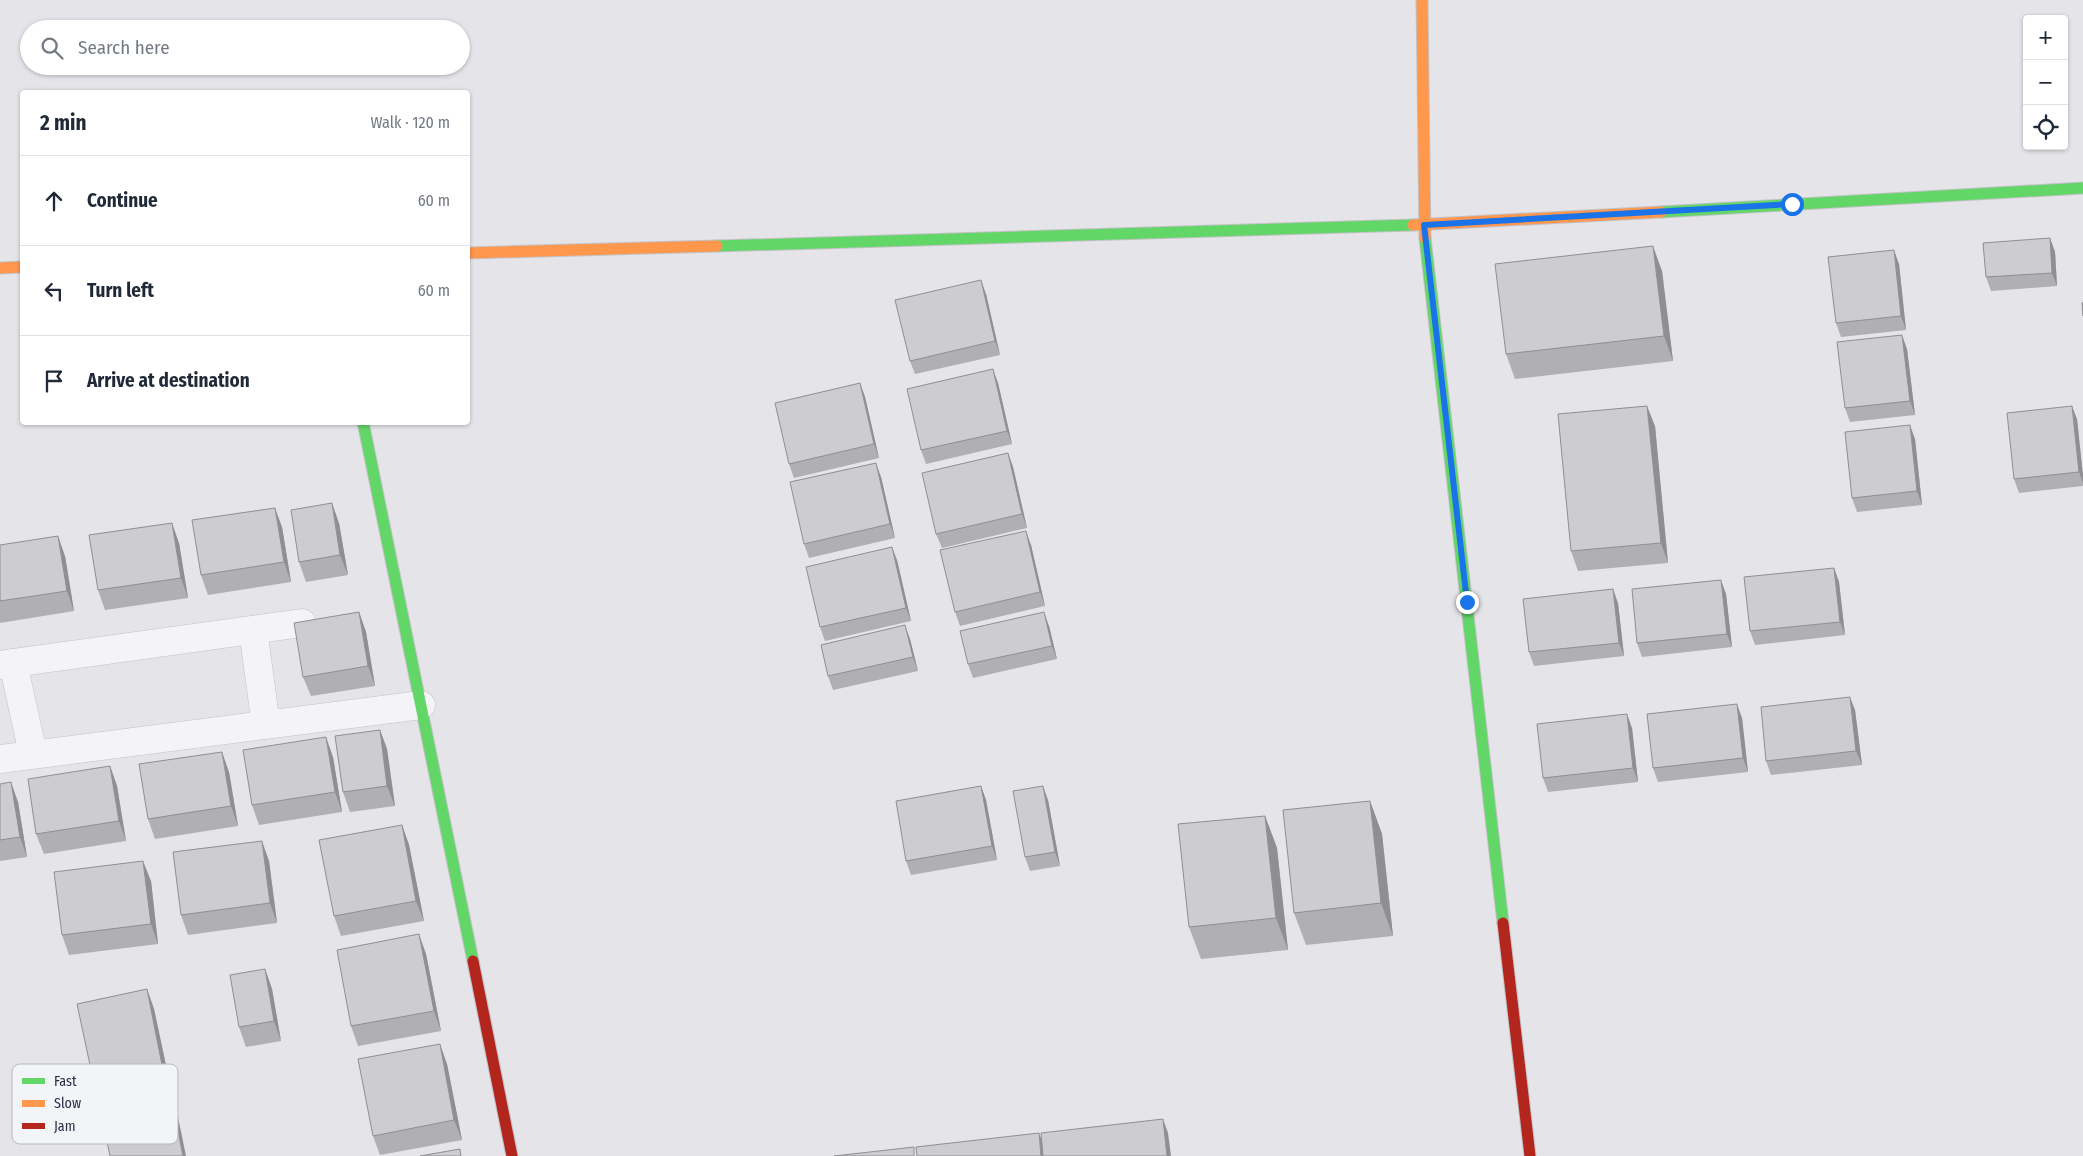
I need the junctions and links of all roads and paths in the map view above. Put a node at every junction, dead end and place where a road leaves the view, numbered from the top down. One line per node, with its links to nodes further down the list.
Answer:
1 (1422, 0): 3 (street)
2 (2083, 188): 3 (street)
3 (1424, 225): 4 (street); 16 (street)
4 (470, 253)
5 (20, 267): 6 (street)
6 (0, 268)
7 (364, 425): 11 (street)
8 (302, 623): 9 (street)
9 (253, 630): 10 (street); 12 (street)
10 (7, 664): 13 (street)
11 (421, 705): 12 (street); 15 (street)
12 (266, 725): 13 (street)
13 (33, 754): 14 (street)
14 (0, 759)
15 (512, 1156)
16 (1530, 1156)

